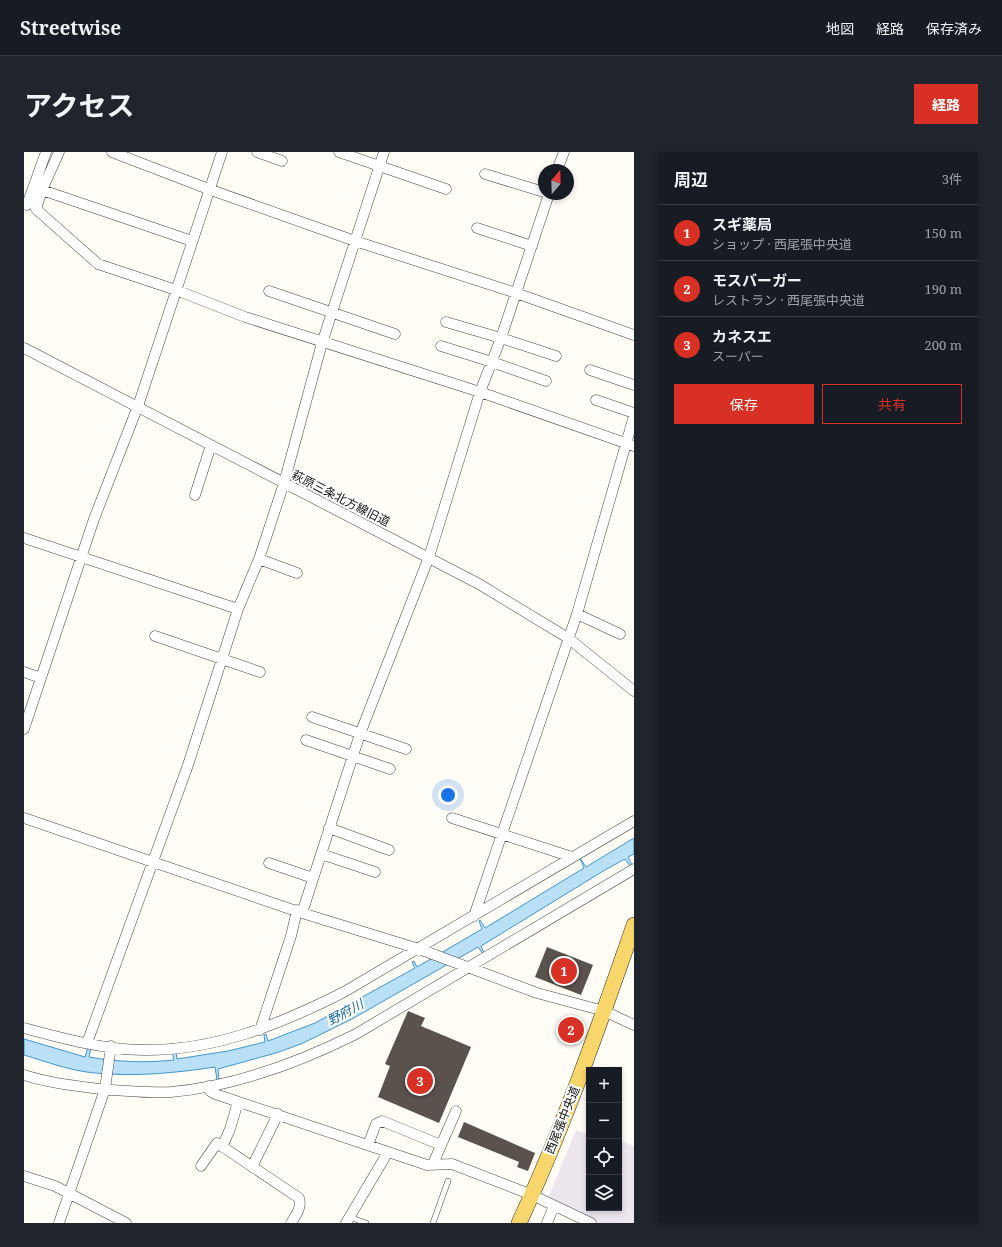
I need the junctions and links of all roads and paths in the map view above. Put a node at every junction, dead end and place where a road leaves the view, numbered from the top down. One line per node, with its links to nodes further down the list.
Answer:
1 (46, 152): 18 (street)
2 (59, 152): 14 (street)
3 (112, 152): 15 (street)
4 (222, 152): 15 (street)
5 (257, 152): 9 (street)
6 (339, 152): 11 (street)
7 (384, 152): 11 (street)
8 (564, 152): 10 (street)
9 (282, 161)
10 (560, 164)
11 (380, 166): 13 (street); 21 (street)
12 (485, 174): 16 (street)
13 (446, 189)
14 (42, 190): 18 (street); 20 (street)
15 (211, 190): 20 (street); 21 (street)
16 (538, 190)
17 (547, 200): 22 (street)
18 (27, 210): 23 (street)
19 (477, 228): 22 (street)
20 (192, 241): 23 (street)
21 (355, 241): 25 (street); 26 (street)
22 (532, 246): 25 (street)
23 (176, 290): 31 (street); 41 (street)
24 (269, 291): 26 (street)
25 (516, 293): 29 (street); 30 (street)
26 (332, 312): 28 (street); 31 (street)
27 (446, 322): 30 (street)
28 (395, 334)
29 (634, 335)
30 (501, 338): 34 (street); 35 (street)
31 (322, 343): 39 (street); 46 (street)
32 (441, 346): 35 (street)
33 (24, 348): 41 (street, 萩原三条北方線旧道)
34 (556, 356)
35 (492, 362): 37 (street); 39 (street)
36 (590, 370): 38 (street)
37 (546, 381)
38 (634, 385)
39 (480, 392): 45 (street); 50 (street)
40 (596, 400): 42 (street)
41 (138, 406): 44 (street, 萩原三条北方線旧道); 49 (street)
42 (634, 413)
43 (634, 416): 45 (street)
44 (211, 445): 46 (street, 萩原三条北方線旧道); 47 (street)
45 (630, 445): 54 (street)
46 (284, 483): 50 (street, 萩原三条北方線旧道); 51 (street)
47 (195, 495)
48 (24, 538): 49 (street)
49 (82, 557): 53 (street); 61 (street)
50 (429, 557): 57 (street, 萩原三条北方線旧道); 65 (street)
51 (259, 559): 52 (street); 53 (street)
52 (298, 573)
53 (238, 608): 58 (street)
54 (577, 614): 55 (street); 57 (street)
55 (620, 634)
56 (155, 636): 58 (street)
57 (568, 638): 62 (street, 萩原三条北方線旧道); 74 (street)
58 (222, 661): 60 (street); 78 (street)
59 (24, 672): 61 (street)
60 (260, 672)
61 (41, 678): 64 (street)
62 (634, 691)
63 (312, 717): 65 (street)
64 (24, 729)
65 (360, 734): 67 (street); 68 (street)
66 (306, 740): 68 (street)
67 (406, 749)
68 (352, 756): 69 (street); 73 (street)
69 (390, 769)
70 (24, 818): 78 (street)
71 (452, 818): 74 (street)
72 (634, 821): 77 (street)
73 (329, 828): 75 (street); 76 (street)
74 (502, 834): 77 (street); 84 (street)
75 (389, 850)
76 (321, 854): 81 (street); 82 (street)
77 (572, 857): 84 (street)
78 (152, 861): 83 (street); 92 (street)
79 (269, 863): 82 (street)
80 (634, 870): 87 (street)
81 (375, 872)
82 (313, 878): 83 (street)
83 (300, 911): 86 (street); 91 (street)
84 (474, 916): 86 (street)
85 (634, 925): 88 (main road, 西尾張中央道)
86 (422, 949): 87 (street); 91 (street)
87 (470, 966): 88 (street); 95 (street)
88 (604, 1011): 89 (street); 110 (main road, 西尾張中央道)
89 (634, 1025)
90 (24, 1028): 92 (street)
91 (260, 1030): 93 (street)
92 (87, 1043): 93 (street)
93 (111, 1048): 96 (street)
94 (24, 1075): 96 (street)
95 (209, 1086): 96 (street); 97 (street)
96 (106, 1087): 109 (street)
97 (238, 1102): 99 (street); 102 (street)
98 (456, 1111): 101 (street)
99 (278, 1114): 100 (street); 106 (street)
100 (368, 1145): 101 (street); 103 (street)
101 (441, 1145): 104 (street)
102 (222, 1147): 105 (street); 106 (street)
103 (388, 1152): 104 (street); 112 (street)
104 (434, 1164): 110 (street)
105 (201, 1166)
106 (252, 1167): 115 (street)
107 (24, 1176): 109 (street)
108 (448, 1181): 117 (lane)
109 (69, 1194): 113 (street); 114 (street)
110 (532, 1195): 111 (street); 118 (main road, 西尾張中央道)
111 (554, 1206): 119 (street); 120 (street)
112 (347, 1220): 116 (lane)
113 (59, 1223)
114 (126, 1223)
115 (291, 1223)
116 (366, 1223)
117 (433, 1223)
118 (519, 1223)
119 (547, 1223)
120 (591, 1223)

